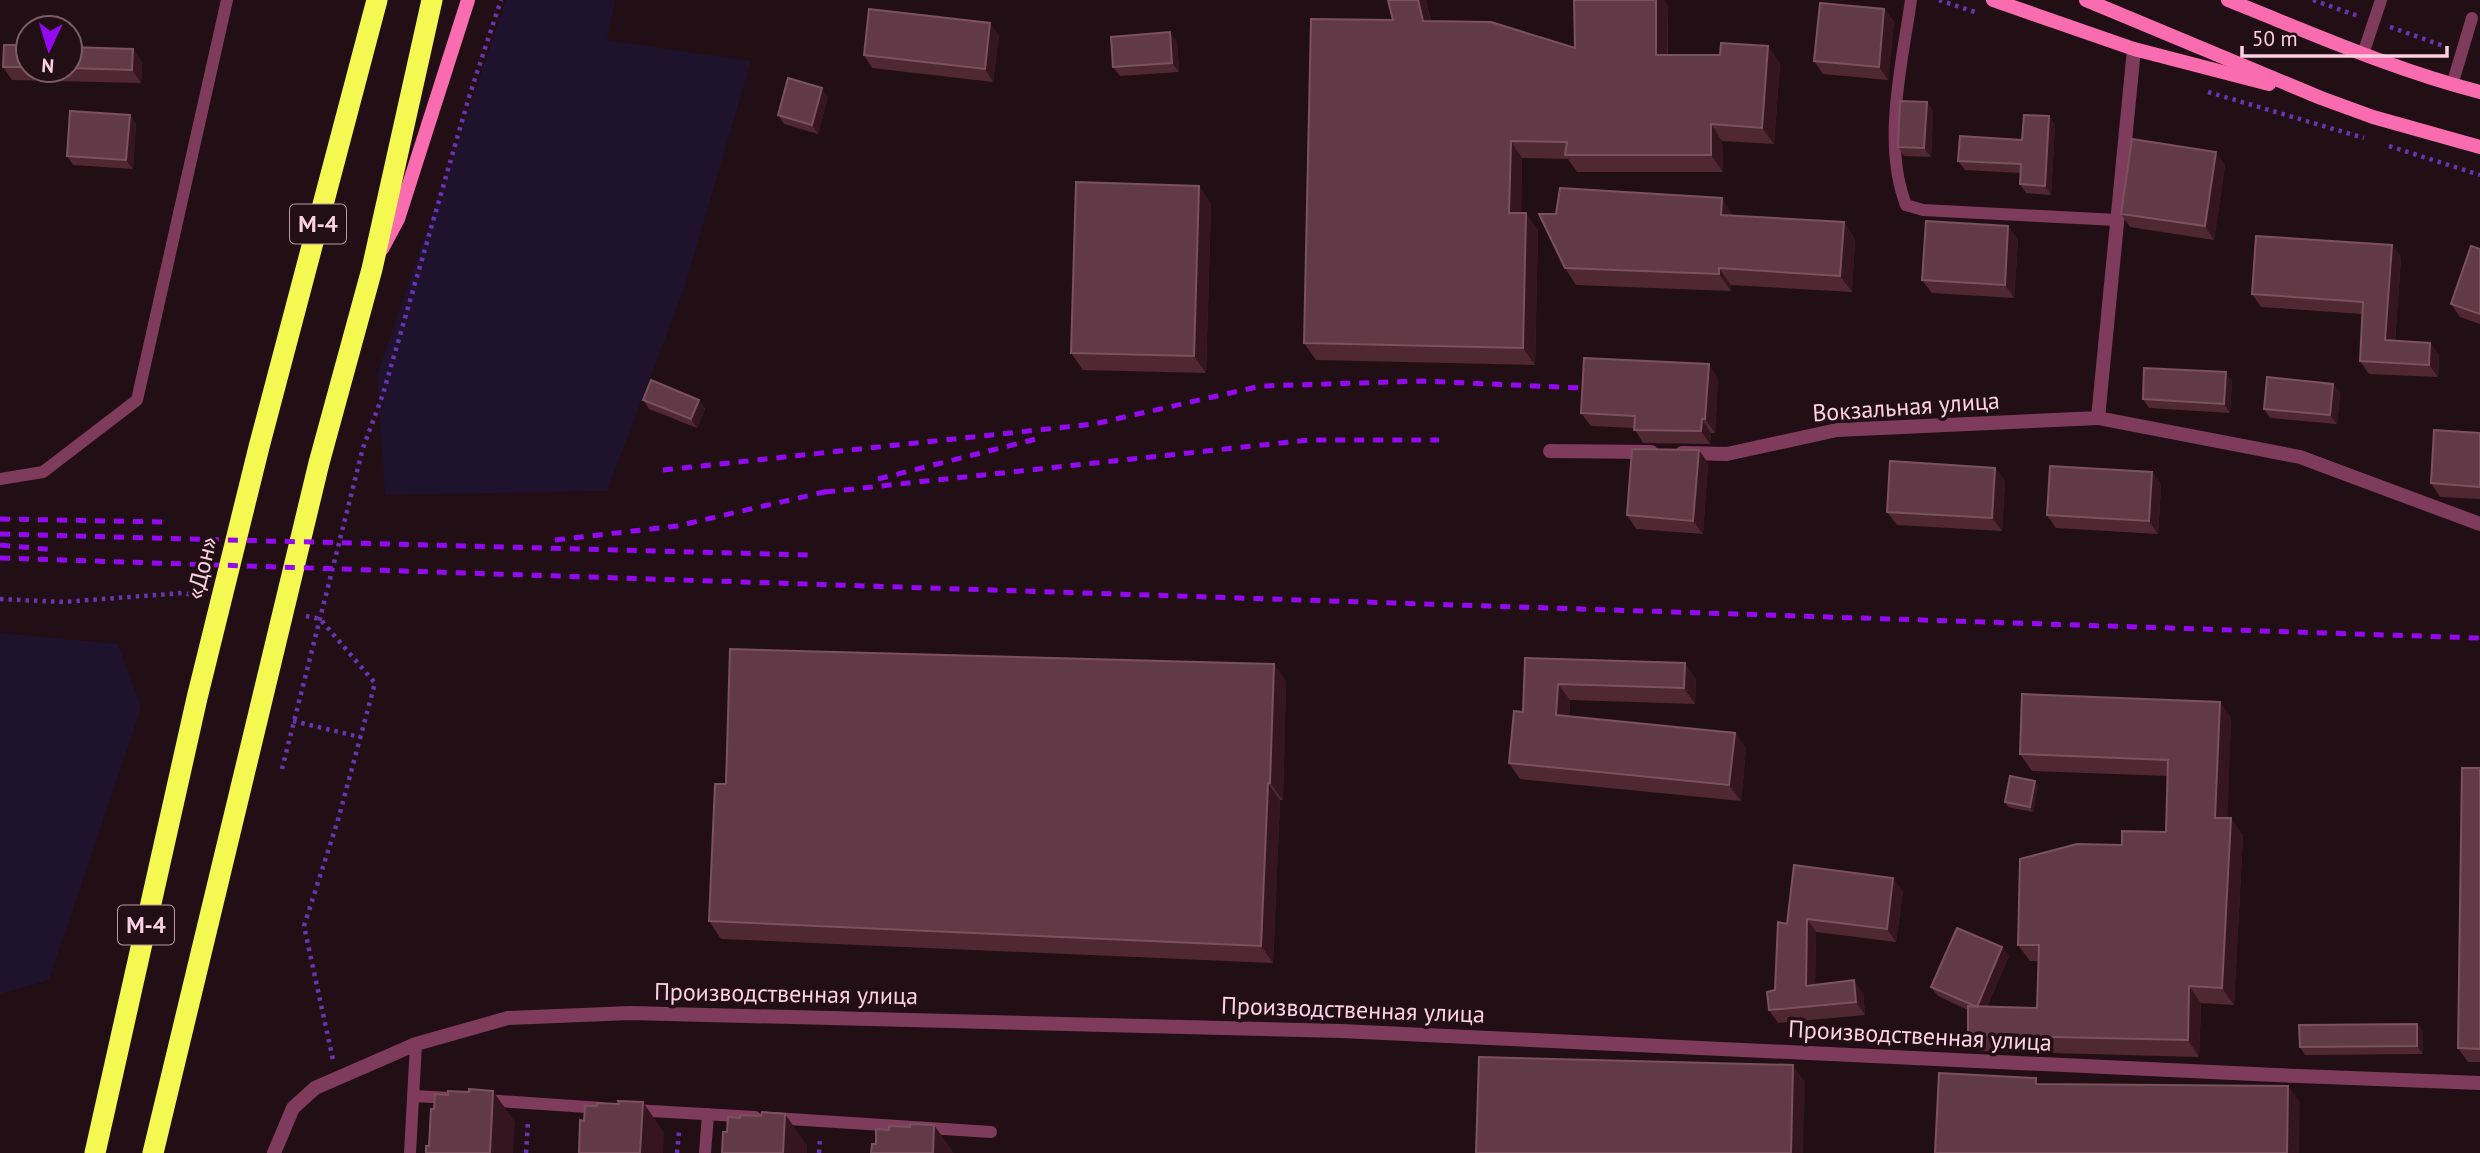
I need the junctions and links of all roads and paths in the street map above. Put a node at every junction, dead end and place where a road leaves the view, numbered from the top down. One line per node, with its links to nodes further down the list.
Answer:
1 (227, 0): 25 (lane)
2 (377, 0): 42 (highway, «Дон» / М-4)
3 (432, 0): 22 (highway, М-4)
4 (468, 0): 22 (main road)
5 (501, 0): 30 (path)
6 (1911, 0): 21 (lane)
7 (1993, 0): 14 (main road)
8 (2086, 0): 19 (main road)
9 (2228, 0): 16 (main road)
10 (2313, 0): 13 (path)
11 (2381, 0): 13 (lane)
12 (2472, 19): 15 (lane)
13 (2374, 22): 15 (path); 16 (lane)
14 (2134, 49): 19 (main road); 21 (street)
15 (2462, 51): 17 (lane)
16 (2363, 54): 17 (main road)
17 (2452, 85): 18 (main road)
18 (2480, 92)
19 (2321, 98): 20 (main road)
20 (2480, 147)
21 (2118, 220): 23 (street)
22 (372, 269): 43 (highway, М-4)
23 (2098, 418): 24 (street, Вокзальная улица); 26 (street, Вокзальная улица)
24 (1550, 451)
25 (0, 479)
26 (2480, 523)
27 (211, 598): 28 (path)
28 (0, 599)
29 (293, 614): 31 (path)
30 (294, 718): 31 (path); 32 (path)
31 (360, 737): 34 (path)
32 (282, 769)
33 (416, 1044): 34 (street, Производственная улица); 35 (street, Производственная улица); 36 (lane)
34 (337, 1078): 44 (street, Производственная улица)
35 (2480, 1083)
36 (414, 1096): 37 (lane); 45 (lane)
37 (708, 1114): 40 (lane); 48 (lane)
38 (528, 1117): 46 (path)
39 (679, 1127): 47 (path)
40 (991, 1132)
41 (820, 1137): 49 (path)
42 (95, 1153)
43 (153, 1153)
44 (274, 1153)
45 (410, 1153)
46 (526, 1153)
47 (677, 1153)
48 (705, 1153)
49 (819, 1153)

